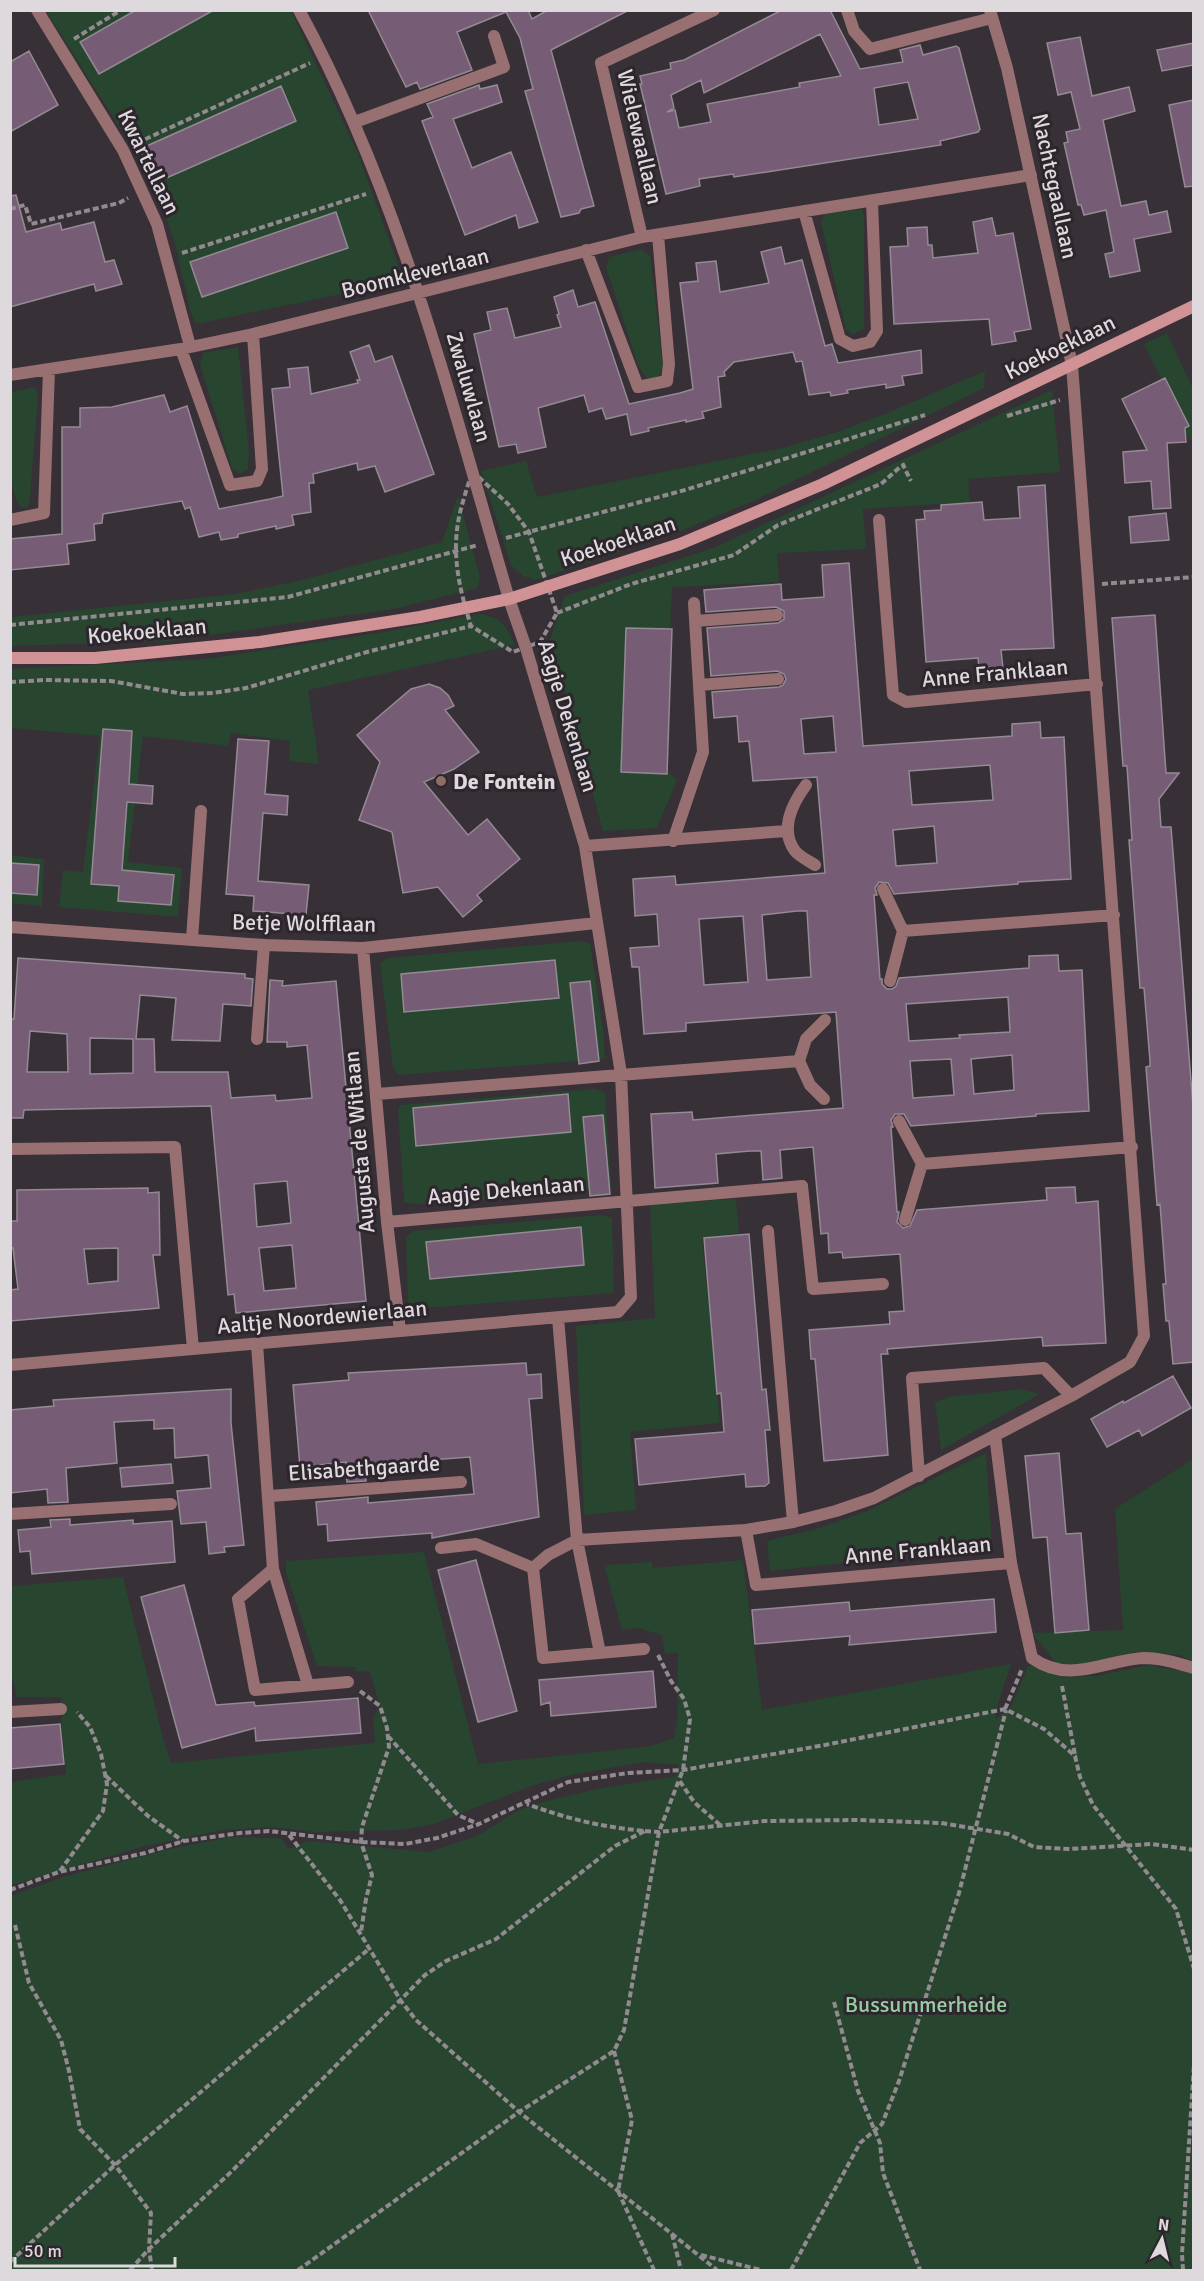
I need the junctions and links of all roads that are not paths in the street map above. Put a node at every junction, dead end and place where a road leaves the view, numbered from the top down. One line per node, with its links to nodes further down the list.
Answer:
1 (37, 10): 17 (street, Kwartellaan)
2 (299, 10): 7 (street, Zwaluwlaan)
3 (714, 10): 12 (street, Wielewaallaan)
4 (847, 10): 5 (street, Nachtegaallaan)
5 (991, 14): 8 (street, Nachtegaallaan)
6 (494, 36): 7 (street)
7 (355, 122): 14 (street, Zwaluwlaan)
8 (1031, 175): 9 (street, Boomkleverlaan); 18 (street, Nachtegaallaan)
9 (872, 201): 10 (street, Boomkleverlaan); 10 (street)
10 (804, 211): 11 (street, Boomkleverlaan)
11 (658, 235): 12 (street, Boomkleverlaan); 13 (street)
12 (642, 237): 13 (street, Boomkleverlaan)
13 (586, 250): 14 (street, Boomkleverlaan)
14 (420, 294): 16 (street, Boomkleverlaan); 23 (street, Zwaluwlaan)
15 (1194, 306): 18 (street, Koekoeklaan)
16 (253, 334): 17 (street, Boomkleverlaan); 17 (street)
17 (185, 347): 19 (street, Boomkleverlaan)
18 (1072, 365): 23 (street, Koekoeklaan); 29 (street, Anne Franklaan)
19 (49, 369): 20 (street, Boomkleverlaan); 21 (street)
20 (10, 375)
21 (10, 520)
22 (879, 520): 29 (street, Anne Franklaan)
23 (509, 599): 27 (street, Koekoeklaan); 35 (street, Aagje Dekenlaan)
24 (694, 603): 26 (street)
25 (777, 615): 26 (street)
26 (695, 621): 30 (street)
27 (10, 658)
28 (778, 679): 30 (street)
29 (1097, 684): 38 (street, Anne Franklaan)
30 (699, 685): 34 (street)
31 (806, 785): 33 (street)
32 (201, 812): 42 (street)
33 (786, 831): 34 (street); 36 (street)
34 (673, 841): 35 (street)
35 (585, 846): 39 (street, Aagje Dekenlaan)
36 (815, 865)
37 (883, 890): 41 (street)
38 (1114, 915): 41 (street); 53 (street, Anne Franklaan)
39 (596, 923): 44 (street, Betje Wolfflaan); 49 (street, Aagje Dekenlaan)
40 (10, 927): 42 (street, Betje Wolfflaan)
41 (903, 931): 45 (street)
42 (192, 939): 43 (street, Betje Wolfflaan)
43 (264, 945): 44 (street, Betje Wolfflaan); 47 (street)
44 (363, 948): 50 (street, Augusta de Witlaan)
45 (890, 981)
46 (825, 1020): 48 (street)
47 (257, 1038)
48 (799, 1061): 49 (street); 51 (street)
49 (621, 1074): 50 (street); 56 (street, Aagje Dekenlaan)
50 (377, 1094): 58 (street, Augusta de Witlaan)
51 (824, 1099)
52 (899, 1121): 55 (street)
53 (1132, 1147): 55 (street); 67 (street, Anne Franklaan)
54 (10, 1149): 65 (street)
55 (922, 1164): 57 (street)
56 (628, 1200): 58 (street, Aagje Dekenlaan); 60 (street, Aagje Dekenlaan); 61 (street, Aagje Dekenlaan)
57 (905, 1220)
58 (387, 1222): 63 (street, Augusta de Witlaan)
59 (768, 1231): 74 (street)
60 (883, 1284)
61 (631, 1297): 62 (street, Aaltje Noordewierlaan)
62 (558, 1318): 63 (street, Aaltje Noordewierlaan); 76 (street)
63 (400, 1331): 64 (street, Aaltje Noordewierlaan)
64 (257, 1344): 65 (street, Aaltje Noordewierlaan); 71 (street, Elisabethgaarde)
65 (193, 1349): 66 (street, Aaltje Noordewierlaan)
66 (10, 1365)
67 (1071, 1396): 68 (street, Anne Franklaan); 69 (street)
68 (995, 1435): 69 (street, Anne Franklaan); 78 (street, Anne Franklaan)
69 (919, 1476): 74 (street, Anne Franklaan)
70 (461, 1482): 71 (street, Elisabethgaarde)
71 (270, 1496): 80 (street, Elisabethgaarde)
72 (171, 1504): 73 (street)
73 (10, 1514)
74 (793, 1522): 75 (street, Anne Franklaan)
75 (746, 1530): 76 (street, Anne Franklaan); 78 (street, Anne Franklaan)
76 (578, 1540): 79 (street, Anne Franklaan); 82 (street)
77 (441, 1548): 79 (street)
78 (1011, 1563): 83 (street)
79 (533, 1568): 82 (street)
80 (273, 1569): 85 (street, Elisabethgaarde); 85 (street)
81 (644, 1649): 82 (street)
82 (600, 1653)
83 (1194, 1668)
84 (348, 1682): 85 (street)
85 (308, 1685)
86 (61, 1709): 87 (street)
87 (10, 1712)

